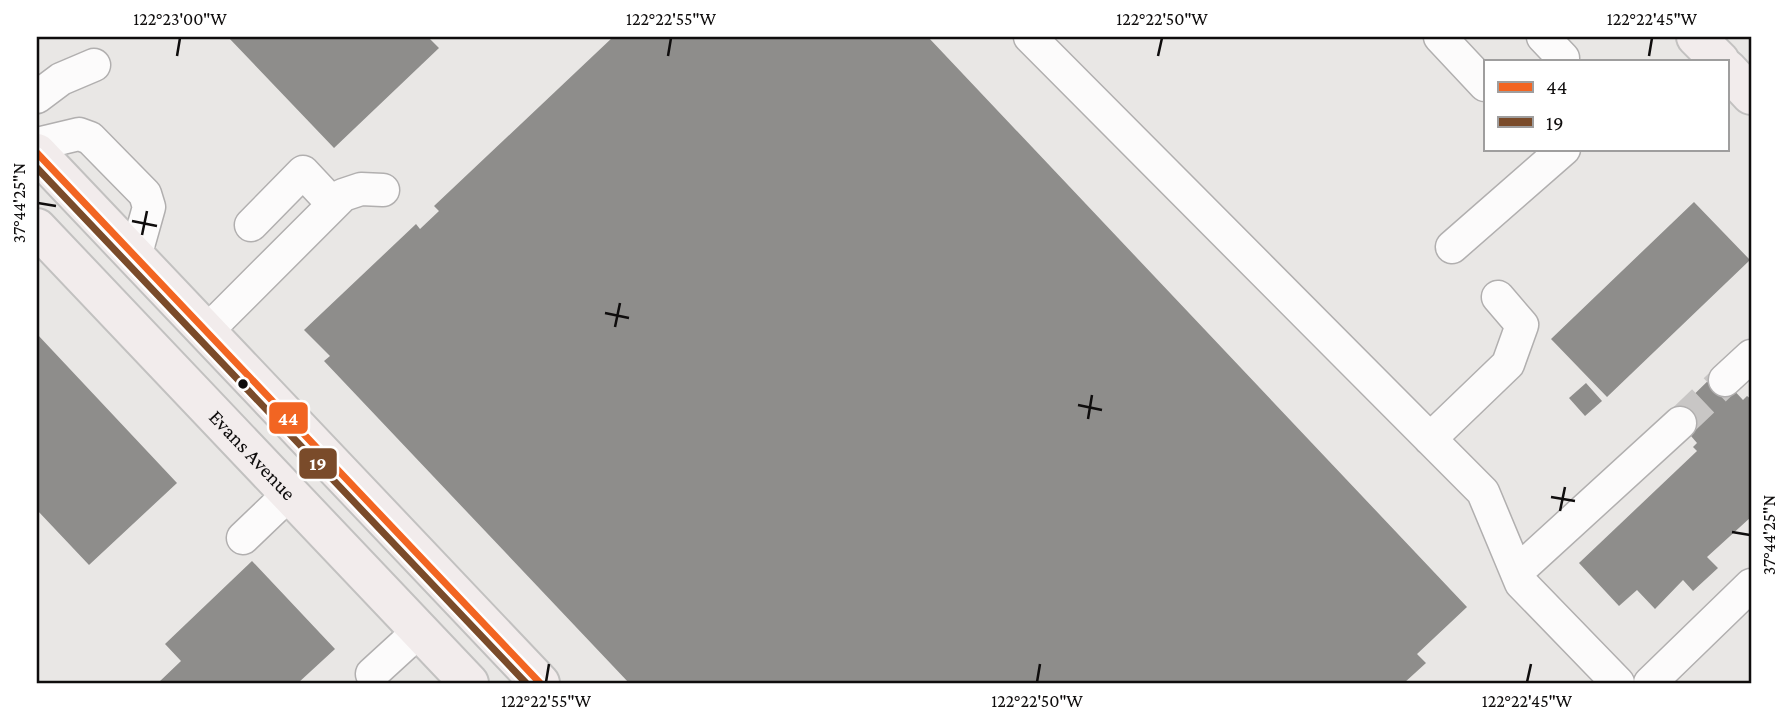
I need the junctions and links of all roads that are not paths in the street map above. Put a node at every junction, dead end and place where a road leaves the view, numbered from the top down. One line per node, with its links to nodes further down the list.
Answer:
1 (1030, 37): 25 (lane)
2 (1440, 37): 7 (lane)
3 (1696, 37): 4 (main road)
4 (1719, 60)
5 (94, 65): 9 (lane)
6 (1728, 70): 8 (main road)
7 (1484, 84)
8 (1751, 95)
9 (37, 97)
10 (37, 144): 18 (lane)
11 (1563, 150): 17 (lane)
12 (37, 153): 18 (main road)
13 (383, 190): 14 (lane)
14 (334, 204): 15 (lane); 20 (lane)
15 (251, 225)
16 (37, 228): 22 (main road, Evans Avenue)
17 (1452, 247)
18 (135, 257): 20 (main road)
19 (1498, 297): 25 (lane)
20 (207, 331): 22 (main road); 33 (main road)
21 (1751, 356): 23 (lane)
22 (170, 368): 26 (main road, Evans Avenue)
23 (1725, 380)
24 (1680, 423): 28 (lane)
25 (1430, 439): 28 (lane)
26 (289, 494): 27 (lane); 30 (main road, Evans Avenue)
27 (243, 538)
28 (1518, 571): 34 (lane)
29 (1751, 585): 35 (lane)
30 (419, 631): 31 (lane); 32 (main road, Evans Avenue)
31 (372, 674)
32 (468, 683)
33 (540, 683)
34 (1618, 683)
35 (1650, 683)

